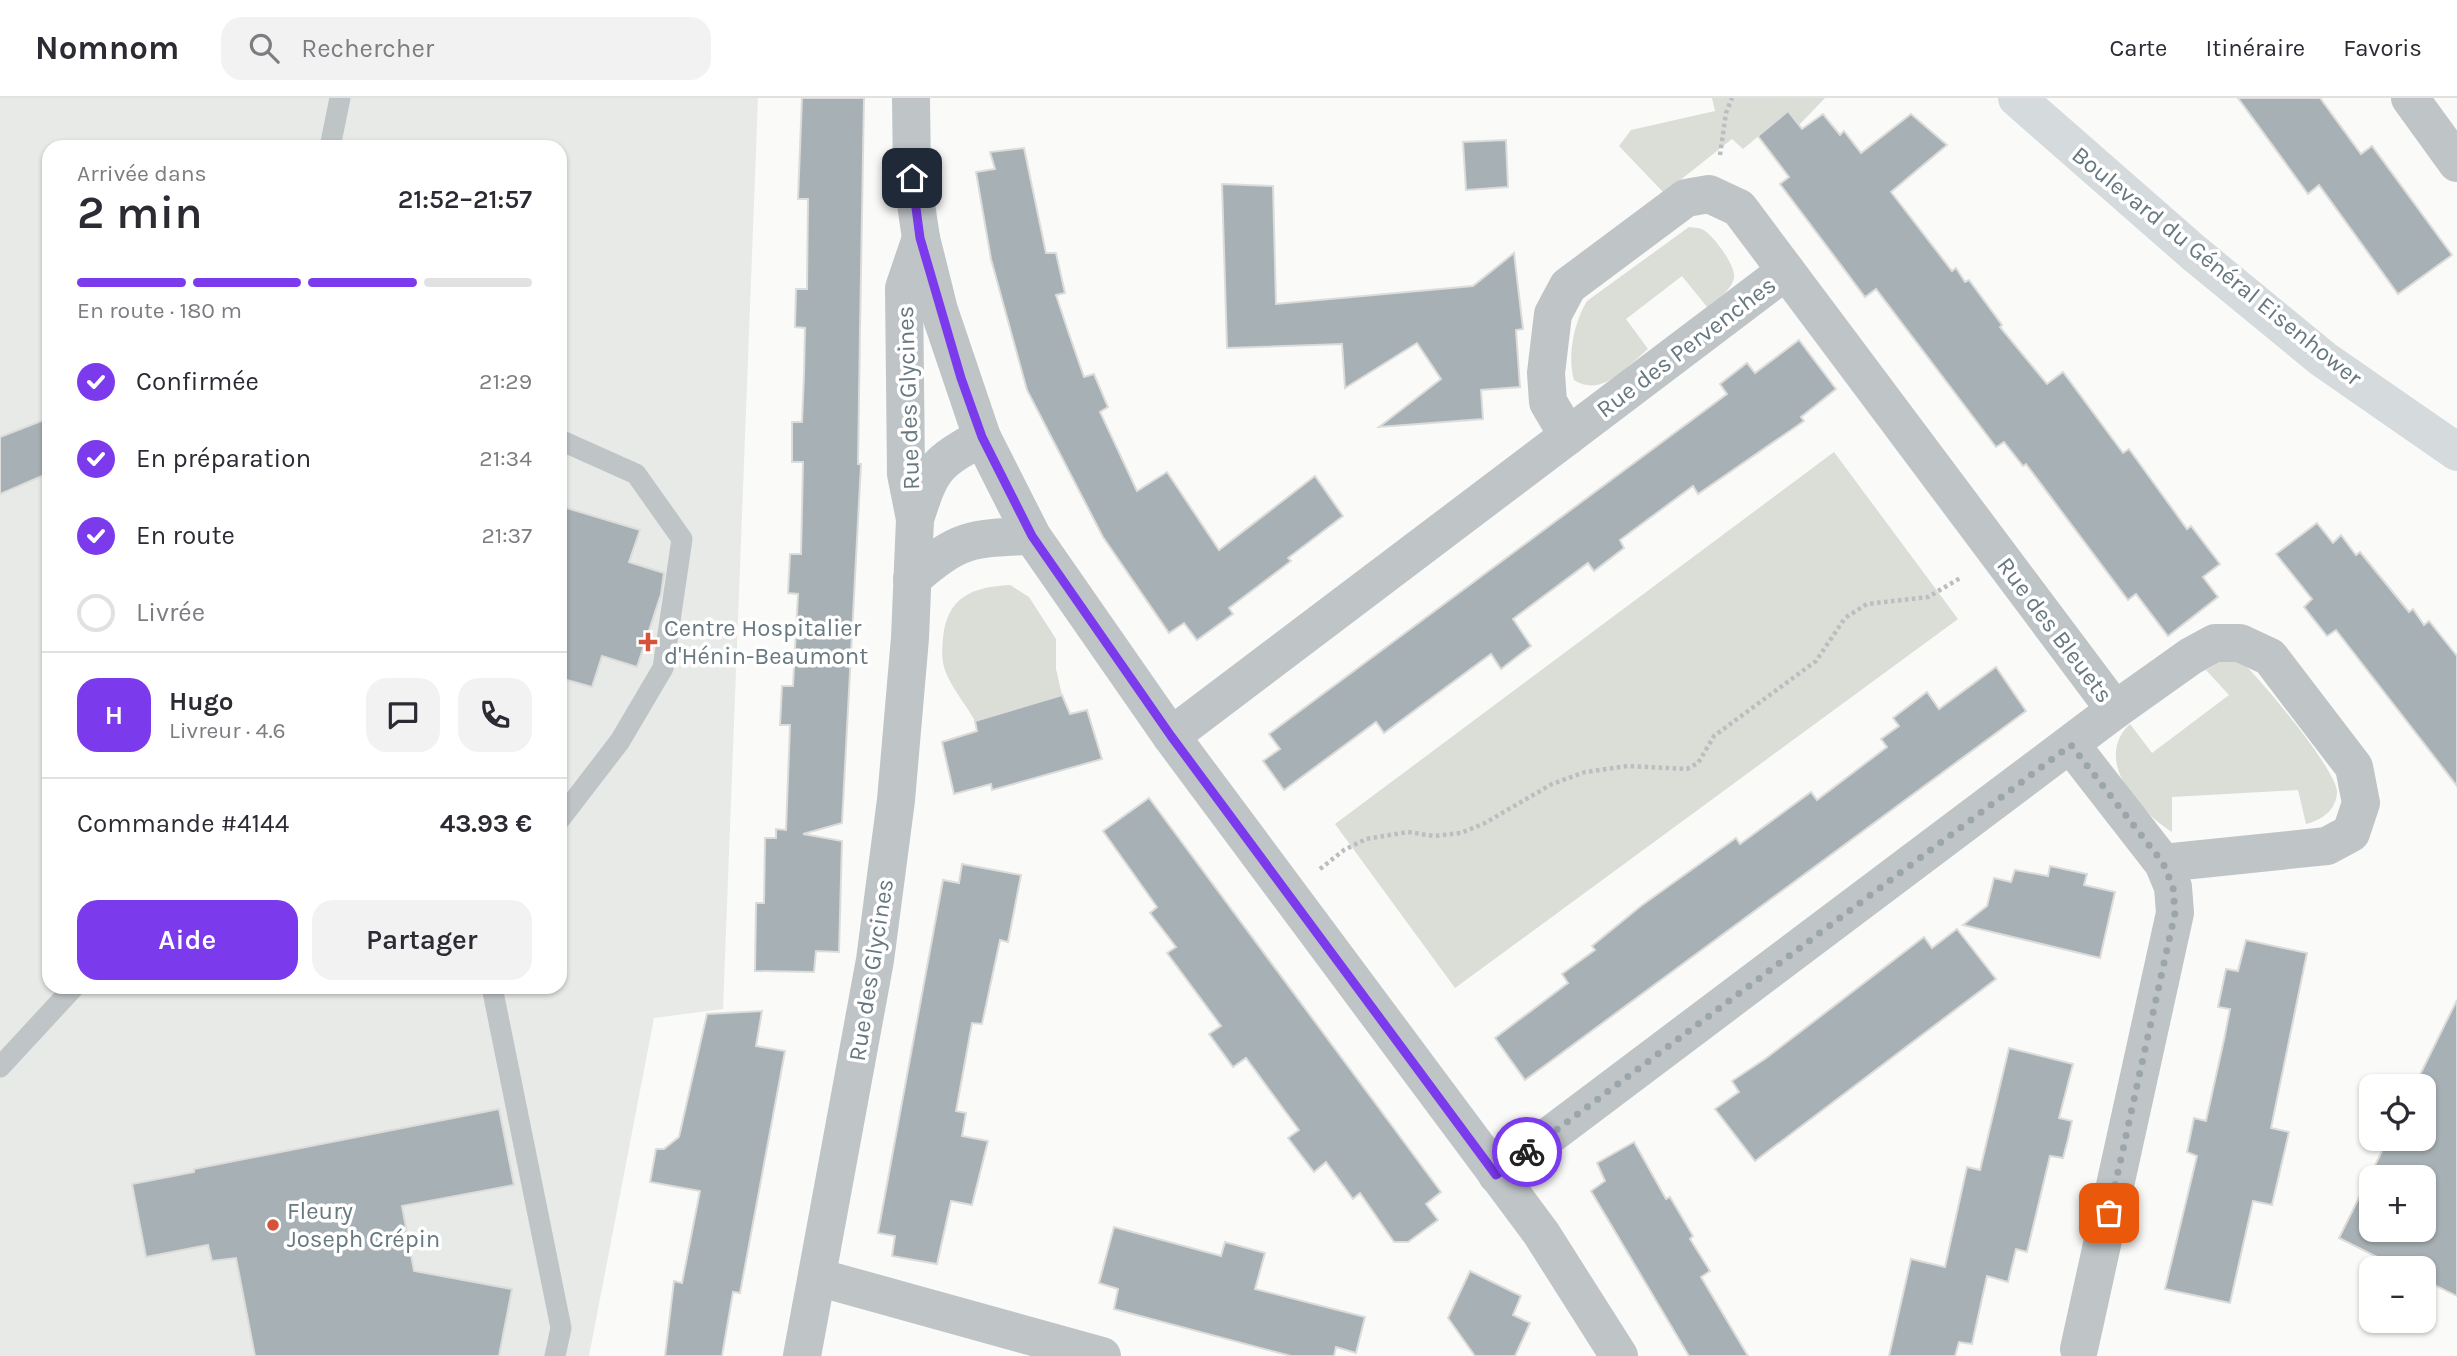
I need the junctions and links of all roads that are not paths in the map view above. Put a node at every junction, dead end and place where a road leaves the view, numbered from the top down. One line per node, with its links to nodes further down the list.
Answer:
1 (340, 98): 5 (lane)
2 (911, 98): 7 (street, Rue des Glycines)
3 (2017, 98): 12 (main road, Boulevard du Général Eisenhower)
4 (2410, 98): 6 (street)
5 (331, 140)
6 (2457, 163)
7 (920, 238): 10 (street, Rue des Glycines); 13 (street, Rue des Glycines)
8 (1786, 271): 9 (street, Rue des Pervenches); 9 (street, Rue des Pervenches); 16 (street, Rue des Bleuets)
9 (1568, 436): 17 (street, Rue des Pervenches)
10 (982, 437): 13 (street, Rue des Glycines); 14 (street)
11 (567, 443): 19 (lane)
12 (2457, 452)
13 (915, 519): 15 (street, Rue des Glycines)
14 (1032, 536): 15 (street); 17 (street)
15 (912, 579): 25 (street, Rue des Glycines)
16 (2116, 710): 18 (street); 20 (street, Rue des Bleuets)
17 (1171, 736): 24 (street)
18 (2071, 745): 20 (street); 24 (street)
19 (567, 811)
20 (2163, 863): 26 (street)
21 (68, 994): 23 (lane)
22 (493, 994): 27 (lane)
23 (0, 1066)
24 (1496, 1175): 30 (street)
25 (817, 1277): 28 (street, Rue des Glycines); 29 (street)
26 (2079, 1349)
27 (555, 1356)
28 (802, 1356)
29 (1102, 1356)
30 (1619, 1356)

